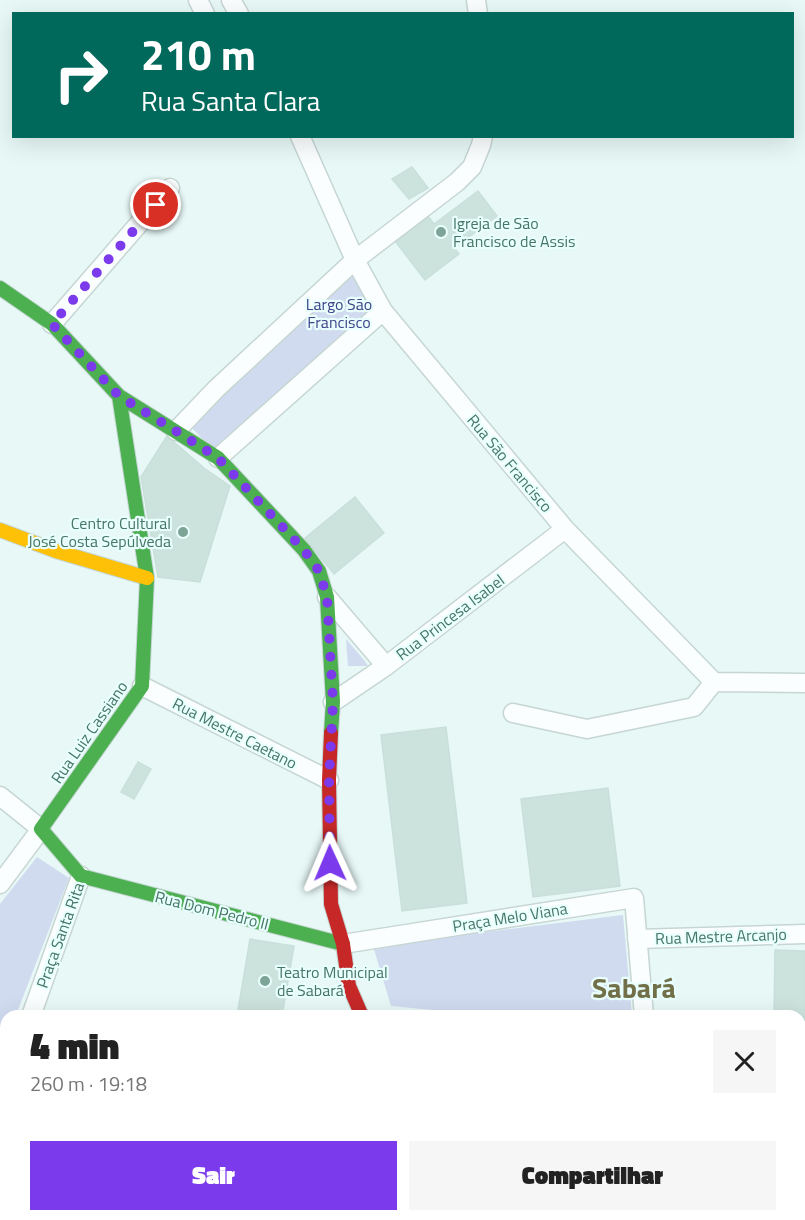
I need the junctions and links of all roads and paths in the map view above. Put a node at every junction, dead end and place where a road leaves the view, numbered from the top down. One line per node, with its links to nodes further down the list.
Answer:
1 (301, 138): 4 (street, Rua São Francisco)
2 (483, 138): 4 (street)
3 (170, 188): 7 (street)
4 (355, 260): 6 (street, Rua São Francisco); 9 (street)
5 (0, 288): 7 (main road)
6 (383, 311): 10 (street); 11 (street, Rua São Francisco)
7 (52, 324): 8 (main road)
8 (119, 396): 9 (main road); 13 (main road, Rua Luiz Cassiano)
9 (176, 431): 10 (main road)
10 (218, 458): 14 (main road)
11 (565, 529): 15 (street, Rua Princesa Isabel); 16 (street, Rua São Francisco)
12 (0, 530): 13 (main road)
13 (147, 578): 18 (main road, Rua Luiz Cassiano)
14 (327, 597): 15 (street); 19 (main road)
15 (386, 666): 19 (street, Rua Princesa Isabel)
16 (714, 682): 17 (street); 20 (street)
17 (805, 683)
18 (142, 686): 21 (street, Rua Mestre Caetano); 23 (main road, Rua Luiz Cassiano)
19 (333, 702): 21 (main road)
20 (513, 713)
21 (329, 780): 28 (main road)
22 (0, 795): 23 (street)
23 (41, 829): 24 (main road, Praça Santa Rita); 25 (street)
24 (81, 876): 28 (main road, Rua Dom Pedro II); 29 (street, Praça Santa Rita)
25 (0, 884)
26 (805, 933): 27 (street, Rua Mestre Arcanjo)
27 (637, 939): 28 (street, Praça Melo Viana); 31 (street, Praça Melo Viana)
28 (343, 944): 30 (main road)
29 (33, 1010)
30 (359, 1010)
31 (643, 1010)

